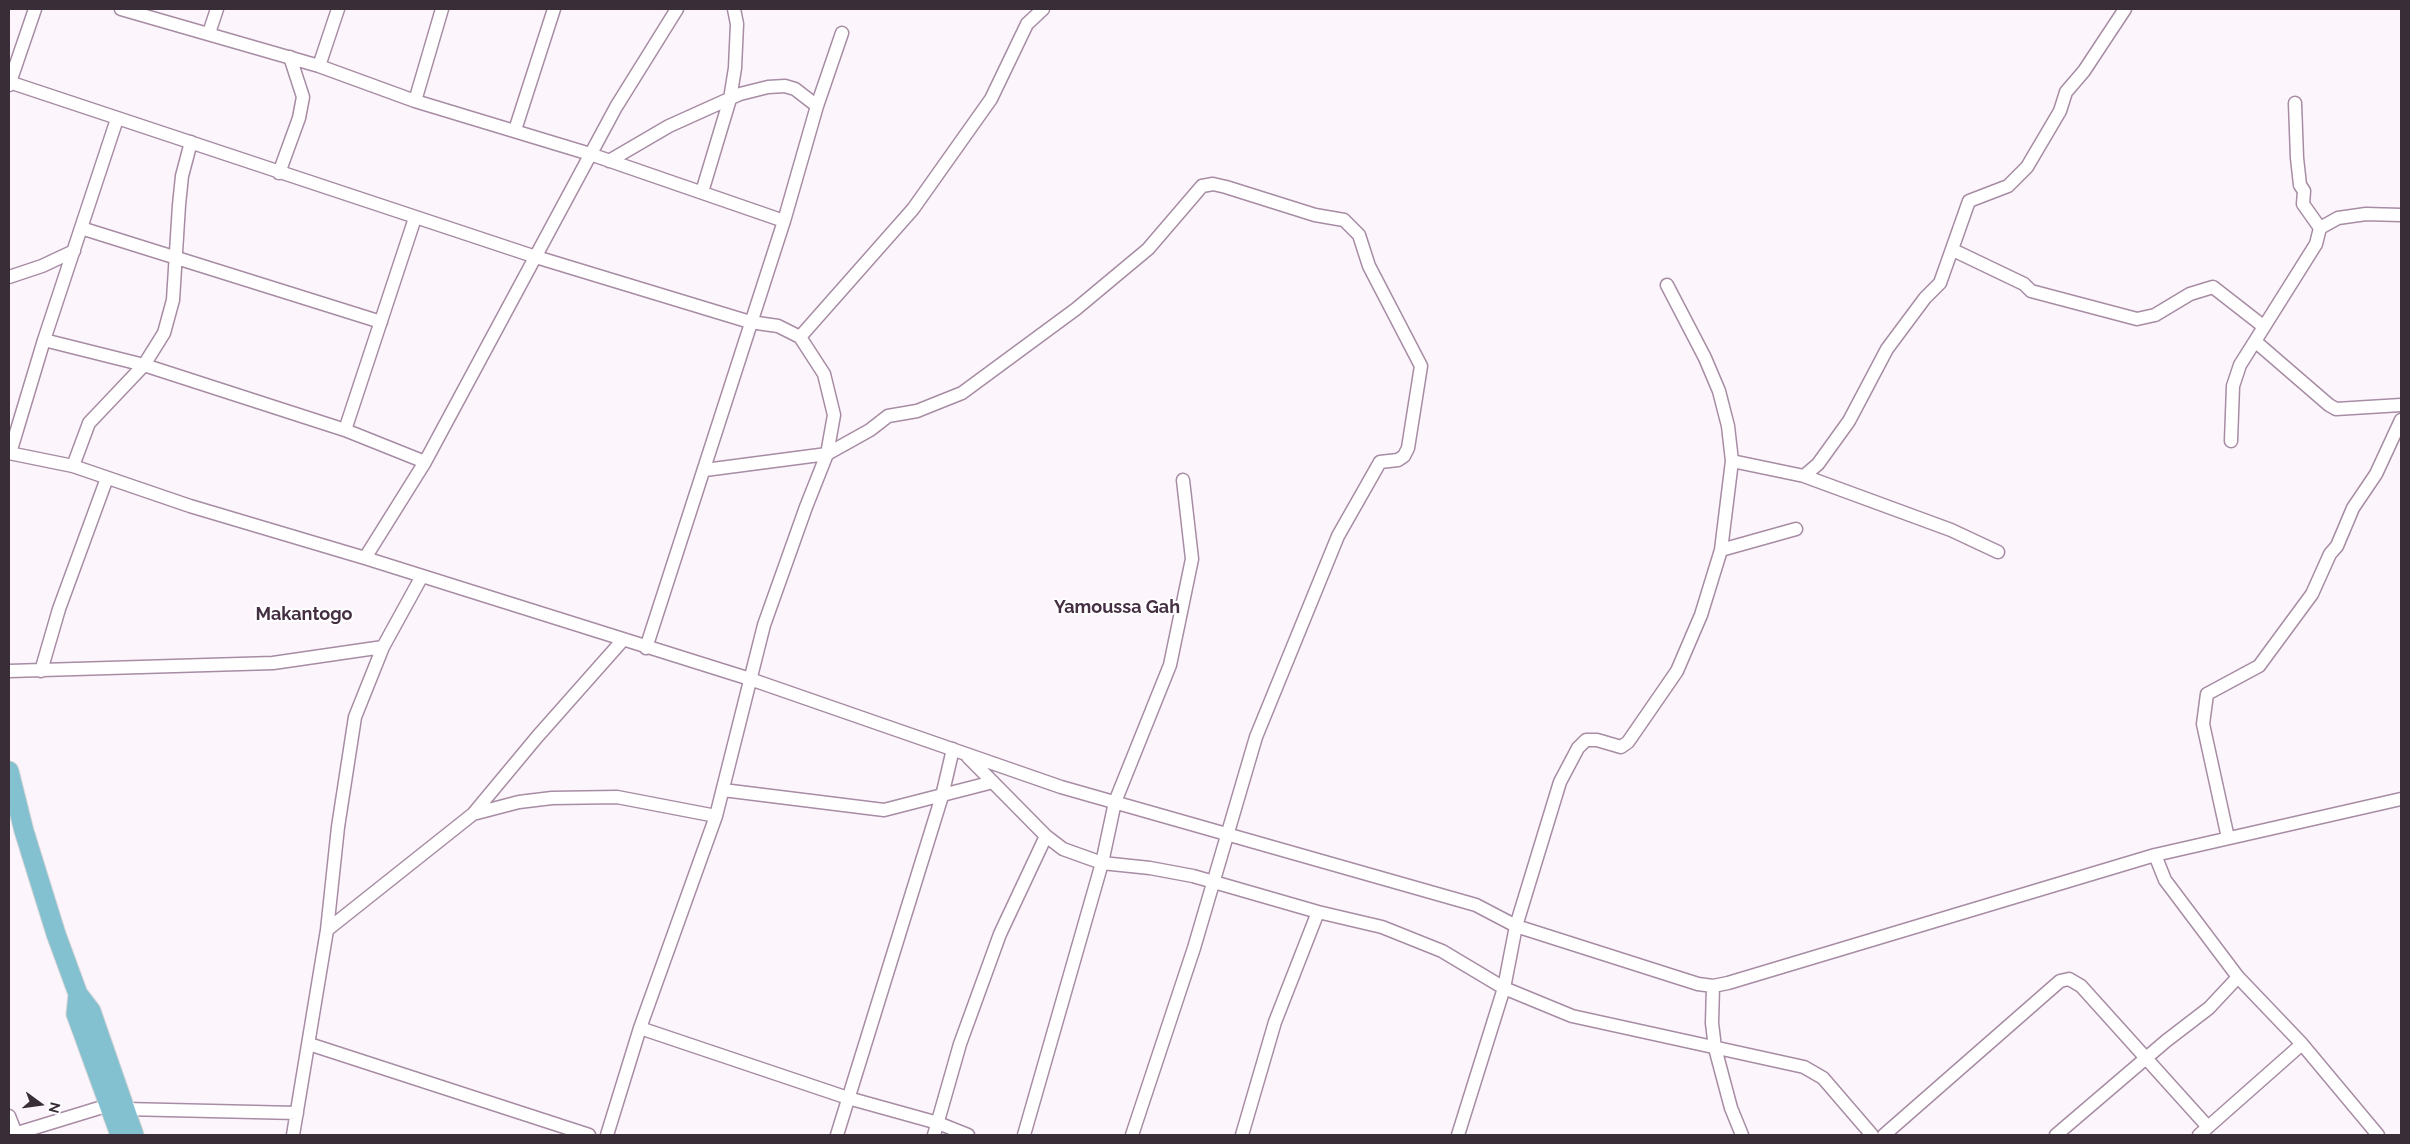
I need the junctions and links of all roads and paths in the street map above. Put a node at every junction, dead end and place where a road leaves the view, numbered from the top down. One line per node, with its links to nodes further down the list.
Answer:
1 (35, 9): 15 (street)
2 (217, 9): 11 (street)
3 (338, 9): 14 (street)
4 (442, 9): 17 (street)
5 (554, 9): 21 (street)
6 (676, 9): 23 (street)
7 (734, 9): 16 (street)
8 (1043, 9): 41 (street)
9 (2125, 9): 32 (street)
10 (127, 10): 11 (street)
11 (209, 33): 13 (street)
12 (842, 33): 19 (street)
13 (290, 57): 14 (street); 25 (street)
14 (319, 66): 17 (street)
15 (9, 83): 20 (street)
16 (730, 99): 19 (street); 24 (street); 26 (street)
17 (415, 101): 21 (street)
18 (2295, 103): 31 (street)
19 (816, 106): 29 (street)
20 (117, 119): 22 (street); 30 (street)
21 (515, 130): 23 (street)
22 (191, 142): 25 (street); 34 (street)
23 (590, 154): 24 (street); 35 (street)
24 (609, 160): 26 (street)
25 (278, 173): 28 (street)
26 (702, 192): 29 (street)
27 (2401, 215): 31 (street)
28 (415, 218): 35 (street); 38 (street)
29 (784, 221): 39 (street)
30 (81, 228): 33 (street); 34 (street)
31 (2320, 228): 40 (street)
32 (1954, 250): 40 (street); 55 (street)
33 (74, 251): 36 (street); 42 (street)
34 (177, 257): 38 (street); 44 (street)
35 (536, 257): 39 (street); 52 (street)
36 (9, 277)
37 (1667, 285): 51 (street)
38 (381, 322): 47 (street)
39 (750, 322): 41 (street); 54 (street)
40 (2263, 326): 43 (street)
41 (800, 337): 50 (street)
42 (44, 340): 44 (street); 49 (street)
43 (2256, 342): 45 (street); 48 (street)
44 (144, 365): 47 (street); 53 (street)
45 (2401, 405)
46 (2401, 420): 82 (street)
47 (345, 430): 52 (street)
48 (2231, 441)
49 (9, 453): 53 (street)
50 (828, 454): 54 (street); 68 (street); 80 (street)
51 (1732, 460): 55 (street); 59 (street)
52 (425, 462): 61 (street)
53 (73, 466): 56 (street)
54 (705, 470): 65 (street)
55 (1804, 476): 60 (street)
56 (107, 478): 61 (street); 67 (street)
57 (1183, 480): 77 (street)
58 (1796, 529): 59 (street)
59 (1720, 550): 87 (street)
60 (1998, 552)
61 (365, 558): 62 (street)
62 (422, 576): 63 (street); 64 (street)
63 (622, 641): 65 (street); 78 (street)
64 (382, 647): 67 (street); 88 (street)
65 (646, 648): 68 (street)
66 (9, 671): 67 (street)
67 (41, 671)
68 (750, 679): 69 (street); 73 (street)
69 (953, 749): 70 (street); 74 (street)
70 (966, 755): 72 (street); 77 (street)
71 (9, 771): 76 (main road)
72 (993, 782): 74 (street); 81 (street)
73 (723, 790): 74 (street); 79 (street)
74 (942, 796): 97 (street)
75 (2401, 799): 82 (street)
76 (12, 802): 98 (main road)
77 (1115, 802): 80 (street); 84 (street)
78 (472, 814): 79 (street); 88 (street)
79 (716, 816): 92 (street)
80 (1227, 834): 85 (street); 87 (street)
81 (1046, 836): 84 (street); 101 (street)
82 (2228, 838): 83 (street)
83 (2155, 855): 89 (street); 90 (street)
84 (1102, 863): 85 (street); 112 (street)
85 (1213, 882): 86 (street); 113 (street)
86 (1318, 912): 91 (street); 114 (street)
87 (1516, 926): 90 (street); 91 (street)
88 (328, 930): 93 (street)
89 (2238, 977): 94 (street); 96 (street)
90 (1713, 986): 95 (street)
91 (1504, 988): 95 (street); 115 (street)
92 (640, 1028): 97 (street); 108 (street)
93 (309, 1044): 99 (street); 107 (street)
94 (2302, 1044): 102 (street); 120 (street)
95 (1715, 1048): 116 (street); 117 (street)
96 (2147, 1057): 102 (street); 118 (street); 119 (street)
97 (848, 1098): 101 (street); 109 (street)
98 (117, 1107): 99 (street); 103 (street); 104 (main road); 105 (main road)
99 (297, 1113): 106 (street)
100 (9, 1116): 103 (street)
101 (938, 1123): 110 (street); 111 (street)
102 (2204, 1131)
103 (13, 1135)
104 (120, 1135)
105 (134, 1135)
106 (293, 1135)
107 (589, 1135)
108 (607, 1135)
109 (837, 1135)
110 (934, 1135)
111 (968, 1135)
112 (1024, 1135)
113 (1132, 1135)
114 (1242, 1135)
115 (1458, 1135)
116 (1742, 1135)
117 (1872, 1135)
118 (1884, 1135)
119 (2056, 1135)
120 (2378, 1135)

